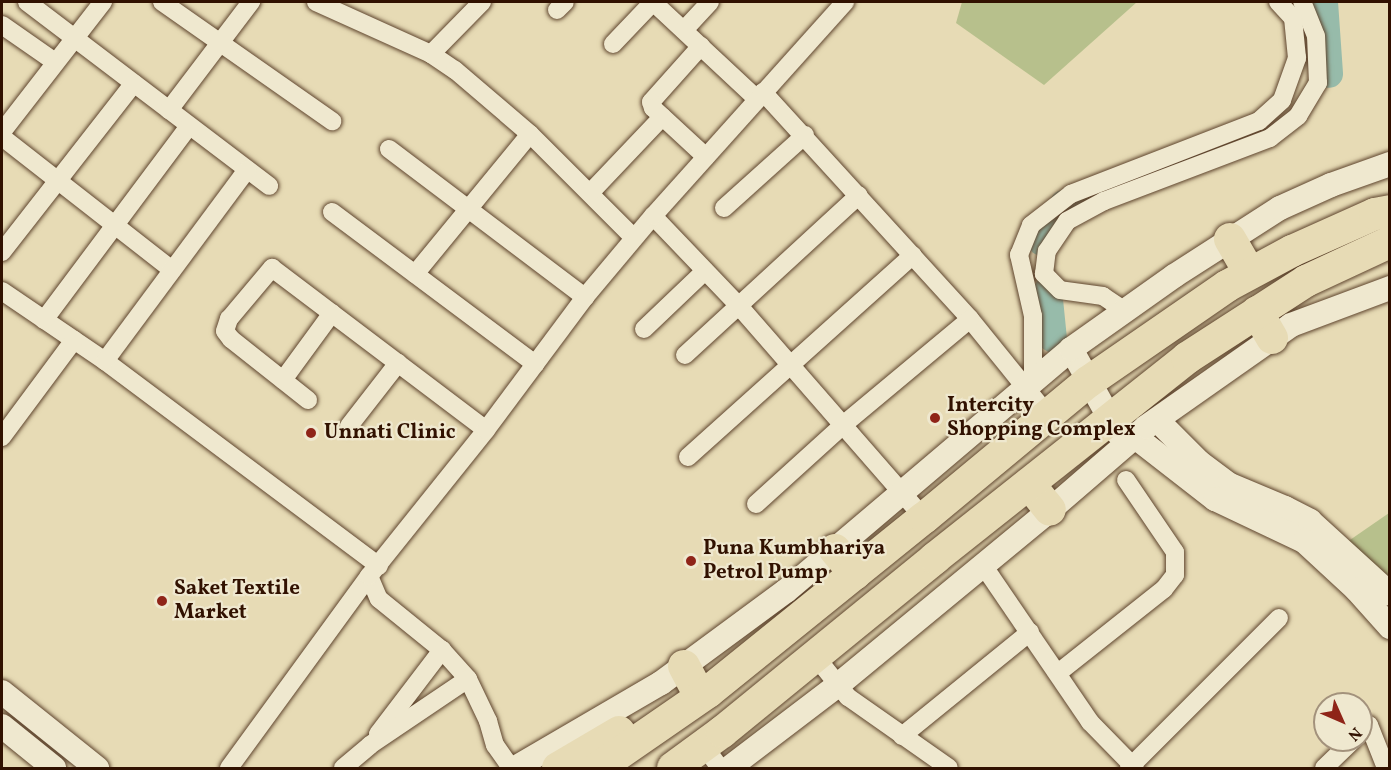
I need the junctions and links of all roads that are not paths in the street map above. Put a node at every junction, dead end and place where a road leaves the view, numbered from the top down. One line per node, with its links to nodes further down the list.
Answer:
1 (27, 2): 14 (street)
2 (103, 2): 14 (street)
3 (162, 2): 15 (street)
4 (251, 2): 15 (street)
5 (318, 2): 18 (street)
6 (653, 2): 13 (street); 16 (street)
7 (710, 2): 13 (street)
8 (845, 2): 21 (street)
9 (1278, 2): 71 (street)
10 (1302, 2): 56 (street)
11 (472, 4): 18 (street)
12 (2, 25): 19 (street)
13 (684, 30): 17 (street)
14 (74, 37): 19 (street); 20 (street)
15 (221, 41): 22 (street); 24 (street)
16 (613, 44)
17 (701, 46): 21 (street); 23 (street)
18 (431, 54): 27 (street)
19 (55, 62): 25 (street)
20 (134, 83): 22 (street); 33 (street)
21 (760, 96): 28 (street); 30 (street)
22 (169, 110): 26 (street)
23 (662, 117): 30 (street); 35 (street)
24 (332, 121)
25 (4, 126): 33 (street)
26 (189, 126): 32 (street); 42 (street)
27 (530, 134): 35 (street); 37 (street)
28 (805, 135): 36 (street); 38 (street)
29 (389, 149): 37 (street)
30 (706, 157): 41 (street)
31 (1389, 164): 44 (street)
32 (247, 170): 34 (street); 48 (street)
33 (57, 180): 42 (street); 46 (street)
34 (269, 186)
35 (590, 193): 43 (street)
36 (859, 195): 47 (street); 55 (street)
37 (467, 208): 51 (street); 54 (street)
38 (724, 208)
39 (1389, 211): 50 (highway)
40 (332, 212): 51 (street)
41 (653, 216): 43 (street); 49 (street)
42 (115, 225): 48 (street); 59 (street)
43 (634, 238): 54 (street)
44 (1230, 239): 50 (highway); 56 (street)
45 (1389, 242): 60 (highway)
46 (2, 252)
47 (913, 255): 58 (street); 68 (street)
48 (172, 270): 65 (street)
49 (705, 271): 55 (street); 61 (street)
50 (1250, 273): 70 (highway)
51 (415, 274): 67 (street)
52 (1389, 288): 60 (street)
53 (2, 291): 59 (street)
54 (585, 297): 67 (street)
55 (739, 306): 64 (street); 68 (street)
56 (1125, 311): 63 (street)
57 (332, 313): 66 (street); 69 (street); 69 (street)
58 (970, 319): 71 (street); 75 (street)
59 (44, 320): 62 (street)
60 (1265, 325): 74 (street); 79 (highway)
61 (644, 328)
62 (74, 340): 65 (street); 77 (street)
63 (1071, 349): 70 (street); 71 (street)
64 (685, 356)
65 (105, 361): 89 (street)
66 (398, 363): 76 (street); 78 (street)
67 (535, 364): 78 (street)
68 (790, 364): 75 (street); 80 (street)
69 (283, 380): 72 (street)
70 (1088, 381): 73 (highway); 79 (street)
71 (1029, 384): 73 (street); 83 (street)
72 (308, 400)
73 (1047, 414): 86 (highway)
74 (1157, 420): 79 (street); 91 (street)
75 (843, 425): 83 (street); 84 (street)
76 (350, 426)
77 (4, 430)
78 (486, 430): 89 (street)
79 (1123, 433): 82 (highway); 85 (street); 93 (street)
80 (688, 457)
81 (1126, 480): 98 (street)
82 (1029, 484): 85 (highway); 96 (highway)
83 (902, 492): 86 (street); 87 (street)
84 (756, 504)
85 (1050, 510): 88 (street)
86 (924, 518): 90 (highway)
87 (835, 550): 90 (highway); 97 (street)
88 (983, 565): 94 (street); 100 (street)
89 (374, 571): 95 (street); 112 (street)
90 (855, 574): 102 (highway)
91 (1389, 594)
92 (1279, 618): 119 (street)
93 (1389, 627)
94 (1029, 632): 98 (street); 105 (street)
95 (442, 650): 99 (street); 106 (street)
96 (815, 656): 100 (street); 108 (highway)
97 (684, 666): 102 (highway); 114 (street)
98 (1058, 673): 119 (street)
99 (468, 679): 106 (street); 114 (street)
100 (838, 685): 105 (street); 117 (street)
101 (2, 692): 111 (street)
102 (703, 693): 109 (highway); 115 (highway)
103 (2, 726): 110 (street)
104 (1373, 735): 121 (street)
105 (902, 736): 118 (street)
106 (370, 745): 113 (street)
107 (1341, 752): 120 (street)
108 (712, 757): 116 (highway)
109 (600, 767)
110 (54, 768)
111 (98, 768)
112 (229, 768)
113 (343, 768)
114 (513, 768)
115 (558, 768)
116 (673, 768)
117 (729, 768)
118 (949, 768)
119 (1132, 768)
120 (1324, 768)
121 (1386, 768)

